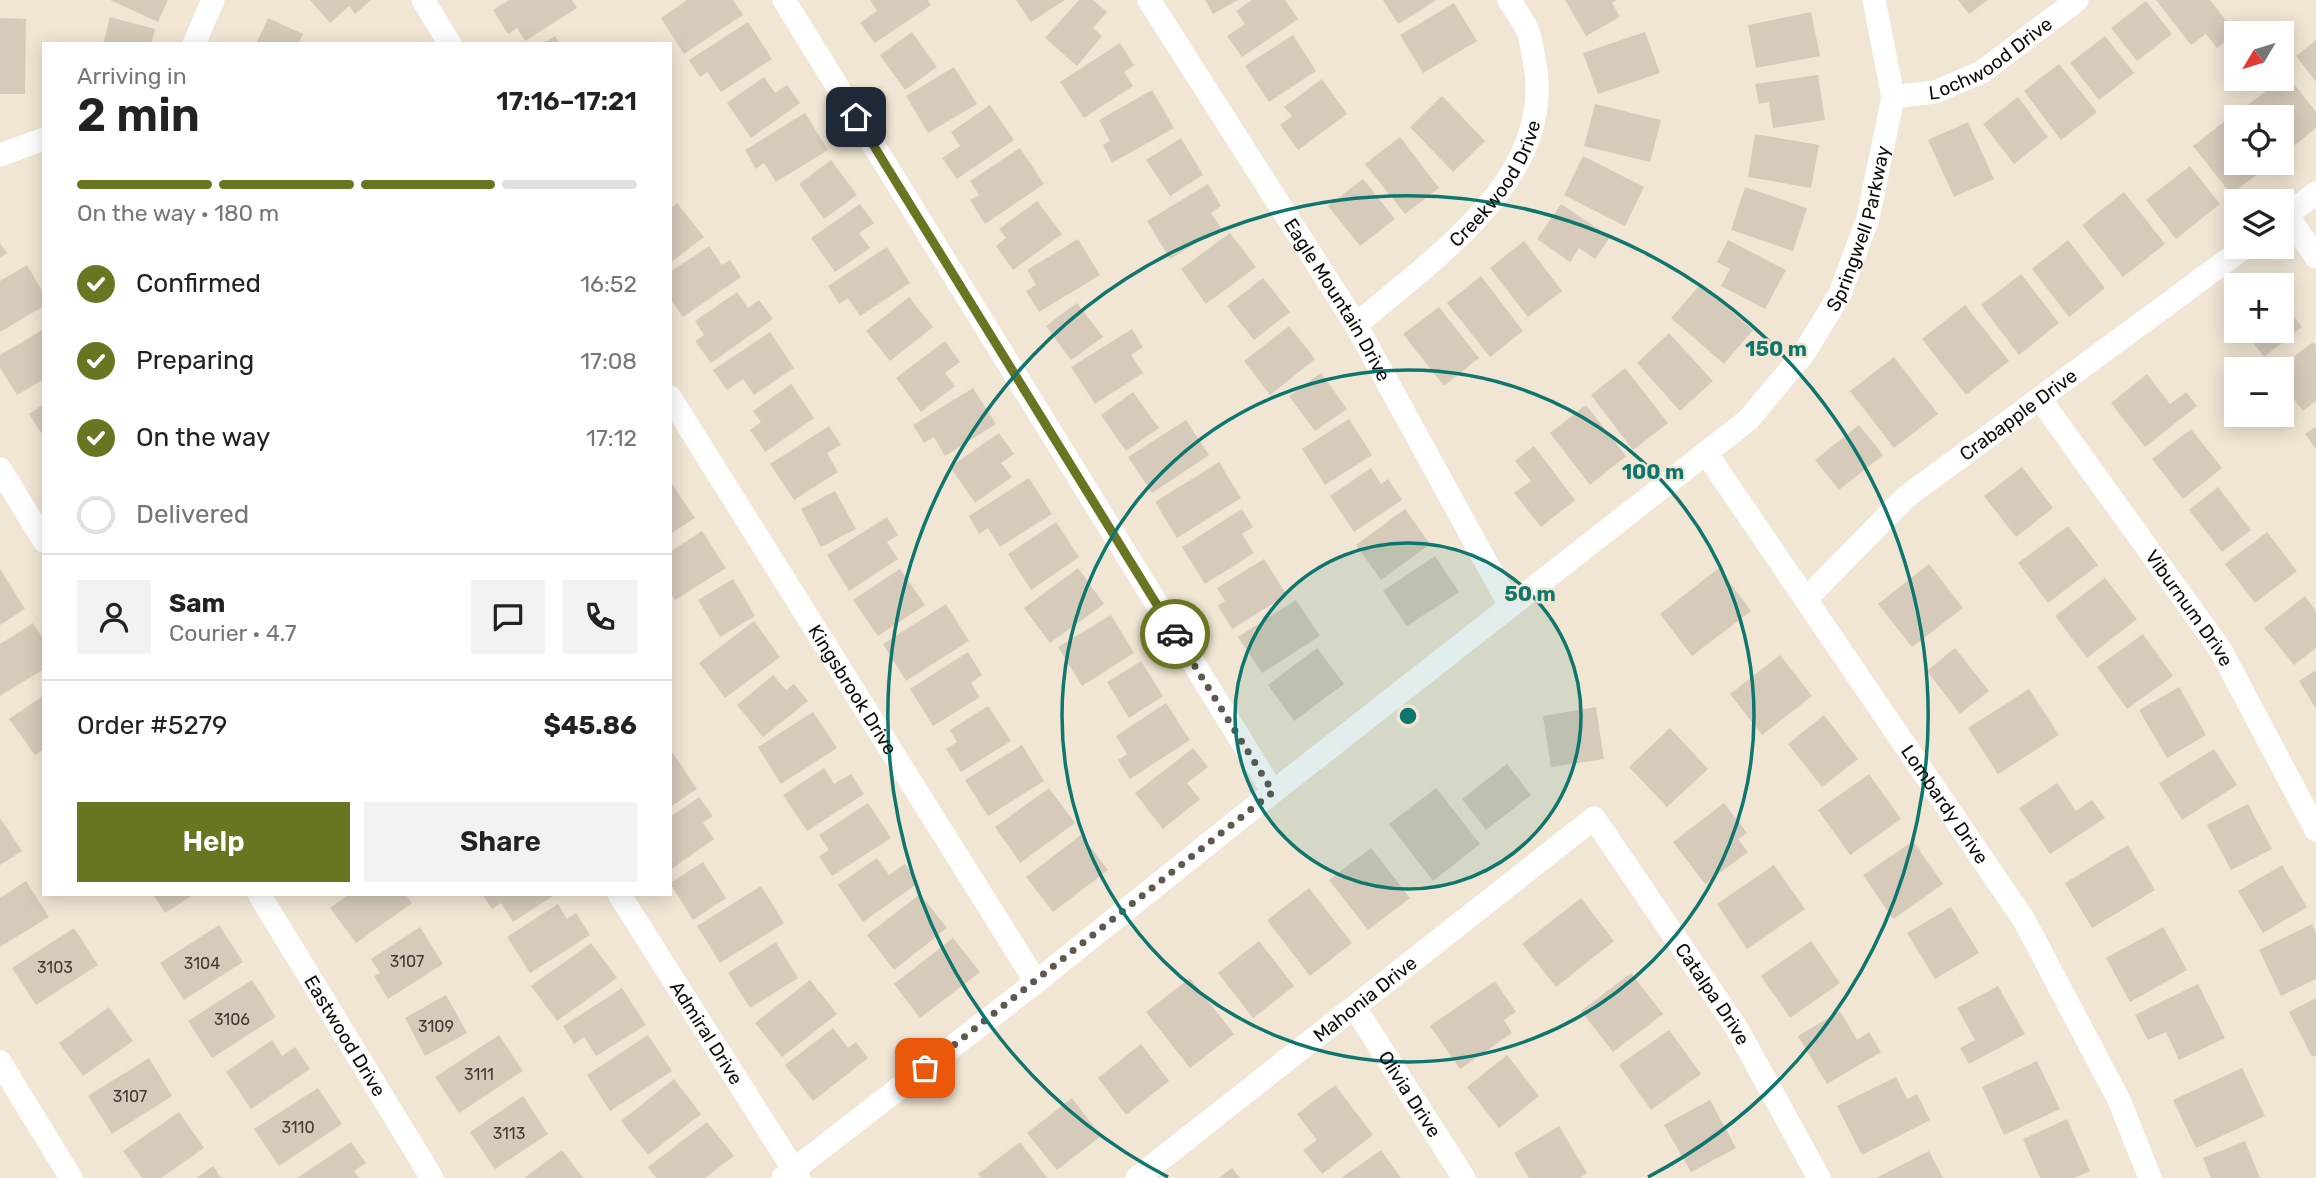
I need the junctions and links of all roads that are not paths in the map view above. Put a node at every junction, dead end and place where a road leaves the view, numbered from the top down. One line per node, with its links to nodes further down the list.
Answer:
1 (213, 0): 8 (street)
2 (423, 0): 9 (street)
3 (784, 0): 26 (street)
4 (1149, 0): 18 (street, Eagle Mountain Drive)
5 (1509, 0): 18 (street, Creekwood Drive)
6 (1874, 0): 10 (street, Springwell Parkway)
7 (2077, 0): 10 (street, Lochwood Drive)
8 (195, 42)
9 (449, 42)
10 (1893, 97): 21 (street, Springwell Parkway)
11 (42, 140): 12 (street)
12 (0, 155)
13 (2316, 193): 14 (street)
14 (2294, 210)
15 (2294, 230): 16 (street)
16 (2316, 257)
17 (2229, 259): 19 (street, Crabapple Drive)
18 (1356, 325): 25 (street, Eagle Mountain Drive)
19 (2040, 399): 24 (street, Crabapple Drive); 28 (street, Viburnum Drive)
20 (672, 400): 31 (street, Kingsbrook Drive)
21 (1706, 453): 24 (street, Lombardy Drive); 25 (street, Springwell Parkway)
22 (0, 469): 23 (street)
23 (42, 538)
24 (1806, 599): 40 (street, Lombardy Drive)
25 (1510, 606): 26 (street, Springwell Parkway)
26 (1273, 792): 31 (street, Springwell Parkway)
27 (1594, 818): 32 (street, Mahonia Drive); 39 (street, Catalpa Drive)
28 (2316, 830)
29 (260, 896): 36 (street, Eastwood Drive)
30 (620, 896): 34 (street, Admiral Drive)
31 (1035, 982): 34 (street, Springwell Parkway)
32 (1355, 1008): 37 (street, Mahonia Drive); 38 (street, Olivia Drive)
33 (0, 1062): 35 (street)
34 (792, 1176)
35 (71, 1178)
36 (432, 1178)
37 (1137, 1178)
38 (1464, 1178)
39 (1819, 1178)
40 (2150, 1178)

